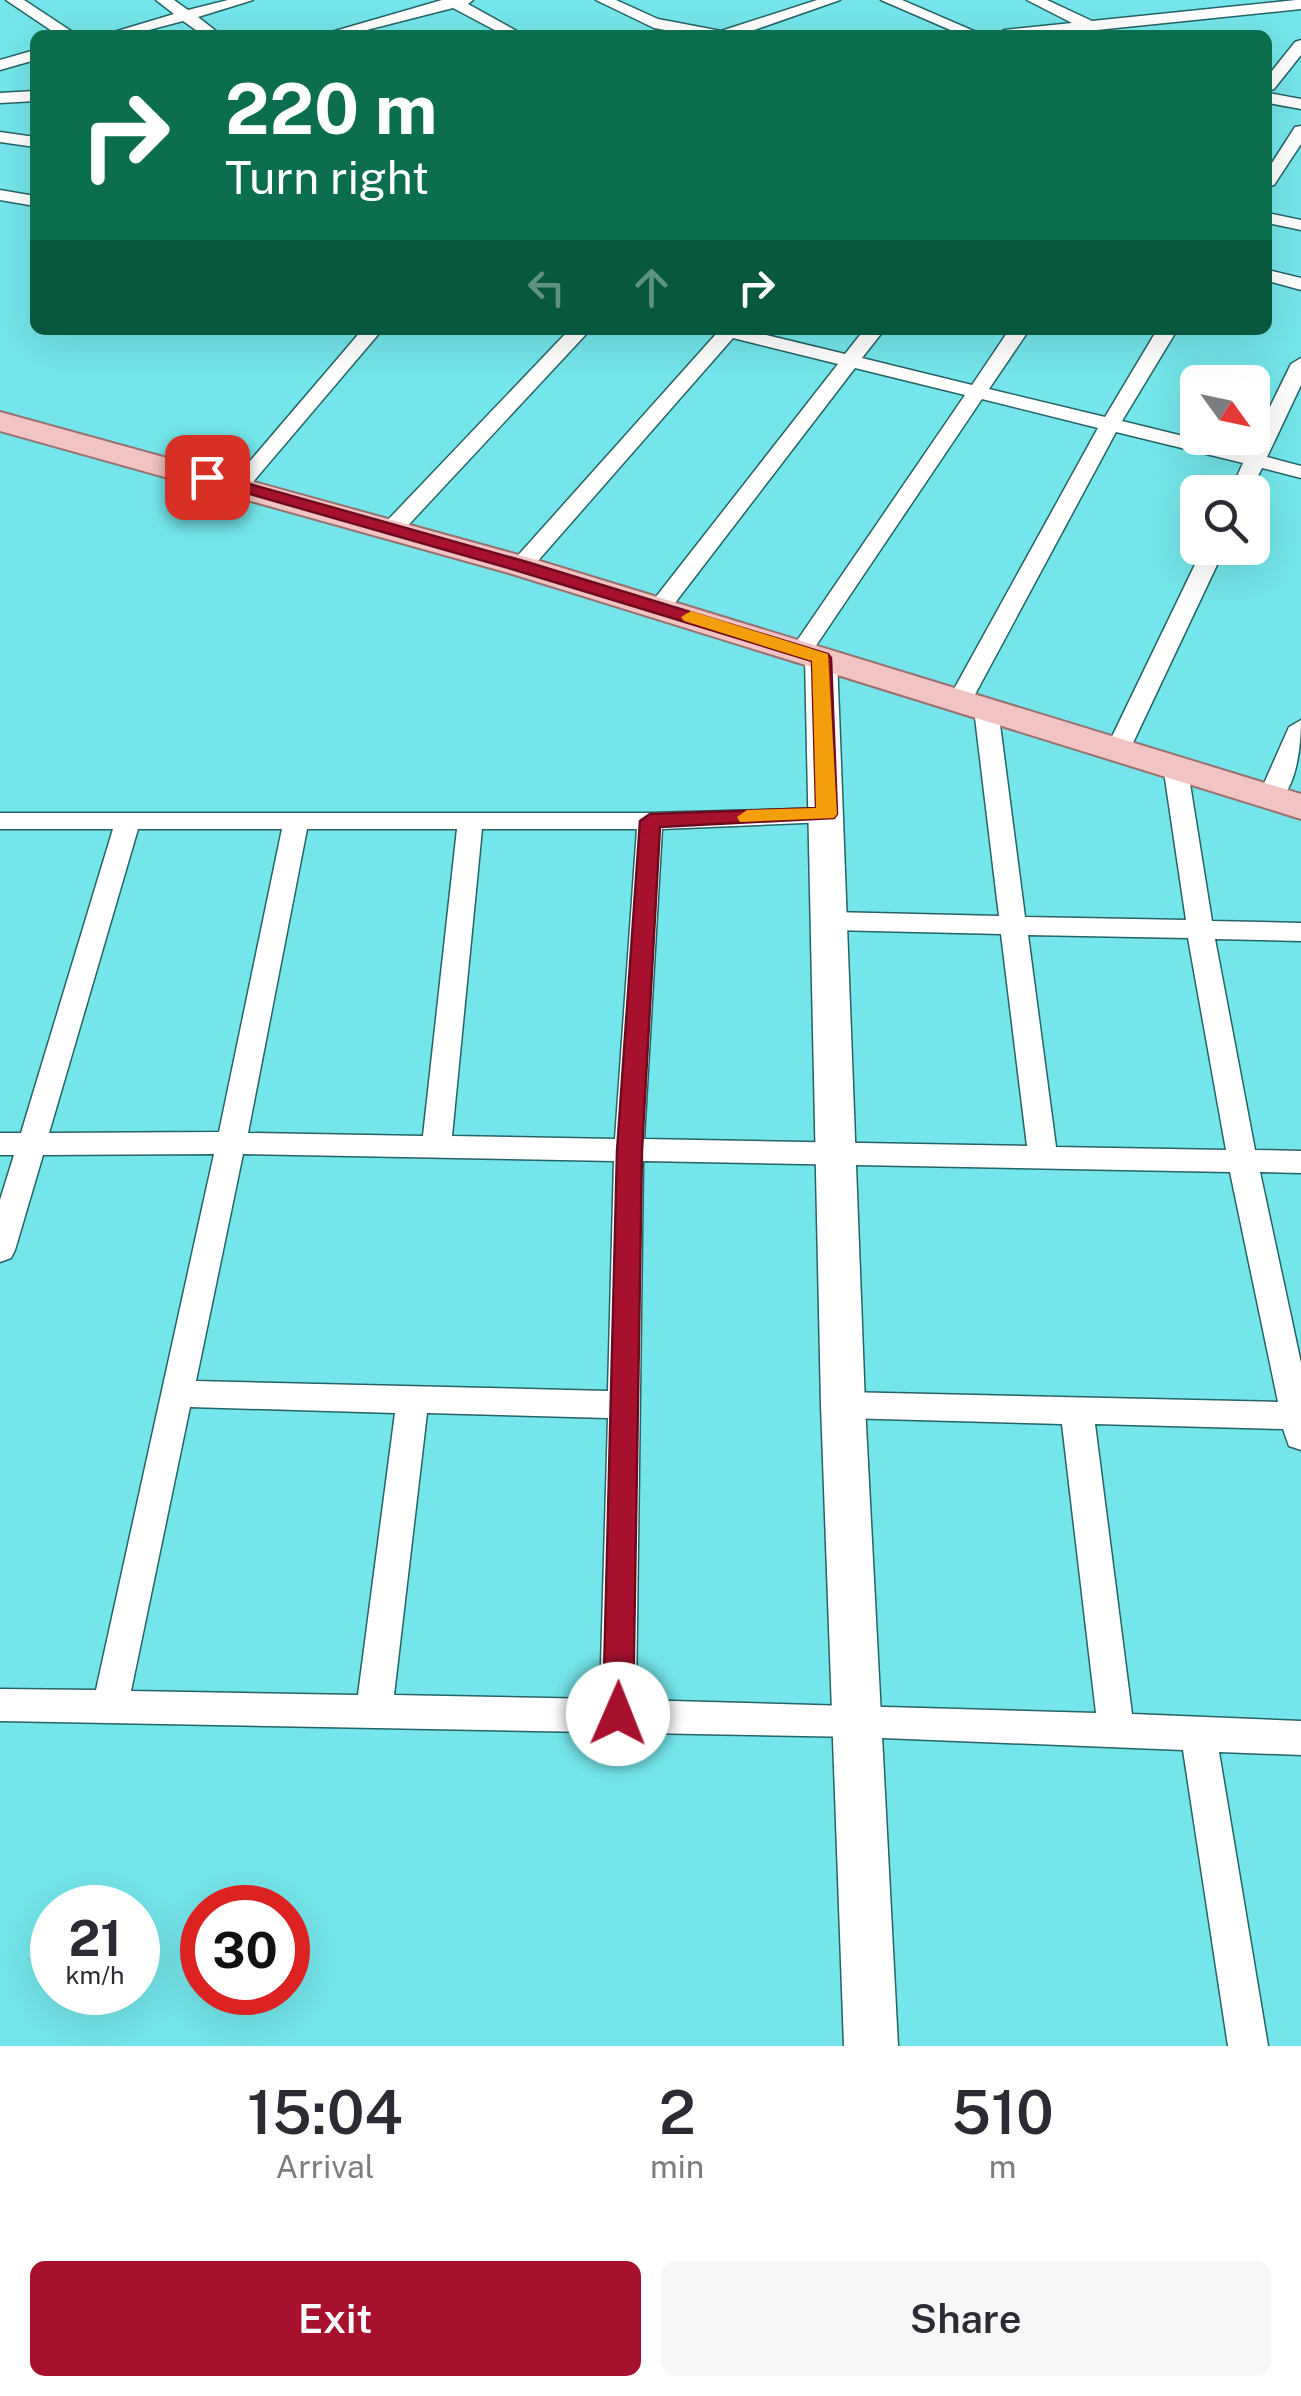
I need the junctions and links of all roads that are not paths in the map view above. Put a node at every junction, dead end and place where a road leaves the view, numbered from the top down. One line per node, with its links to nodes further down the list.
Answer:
1 (14, 0): 17 (street)
2 (164, 0): 14 (street)
3 (245, 0): 14 (street)
4 (604, 0): 12 (street)
5 (649, 0): 12 (street)
6 (832, 0): 23 (street)
7 (889, 0): 24 (street)
8 (1035, 0): 16 (street)
9 (1188, 0): 13 (street)
10 (457, 1): 20 (street); 21 (street)
11 (1301, 4): 13 (street)
12 (622, 8): 22 (street)
13 (1217, 13): 15 (street)
14 (186, 16): 18 (street); 19 (street)
15 (1141, 20): 16 (street); 26 (street)
16 (1090, 26): 25 (street)
17 (61, 30)
18 (131, 30)
19 (206, 30)
20 (349, 30)
21 (507, 30)
22 (693, 30)
23 (737, 30)
24 (963, 30)
25 (1052, 30)
26 (1190, 30)
27 (1295, 50): 30 (street)
28 (30, 57): 29 (street)
29 (0, 65)
30 (1272, 81)
31 (30, 96): 32 (street)
32 (0, 98)
33 (1272, 99): 34 (street)
34 (1301, 104)
35 (1301, 130): 36 (street)
36 (1272, 169)
37 (1272, 172): 38 (street)
38 (1301, 175)
39 (0, 196): 40 (street)
40 (30, 200)
41 (1272, 219): 42 (street)
42 (1301, 225)
43 (1272, 277): 44 (street)
44 (1301, 284)
45 (368, 335): 60 (street)
46 (575, 335): 61 (street)
47 (723, 335): 63 (street)
48 (743, 335): 52 (street)
49 (870, 335): 52 (street)
50 (1015, 335): 54 (street)
51 (1164, 335): 56 (street)
52 (849, 361): 54 (street); 64 (street)
53 (1301, 364): 57 (street)
54 (974, 391): 56 (street); 65 (street)
55 (0, 421): 60 (main road)
56 (1110, 425): 57 (street); 66 (street)
57 (1256, 460): 58 (street); 59 (street)
58 (1301, 472)
59 (1248, 475)
60 (240, 486): 61 (main road)
61 (392, 529): 63 (main road)
62 (1206, 565): 68 (street)
63 (521, 566): 64 (main road)
64 (660, 607): 65 (main road)
65 (812, 654): 66 (main road); 71 (street)
66 (973, 704): 68 (main road); 78 (street)
67 (1301, 727): 70 (street)
68 (1119, 748): 69 (main road)
69 (1176, 766): 70 (main road); 79 (street)
70 (1286, 802)
71 (827, 814): 73 (street); 77 (street)
72 (0, 821): 74 (street)
73 (650, 821): 76 (street); 84 (street)
74 (128, 822): 75 (street); 81 (street)
75 (296, 822): 76 (street); 82 (street)
76 (470, 822): 83 (street)
77 (831, 921): 78 (street); 85 (street)
78 (1013, 927): 79 (street); 86 (street)
79 (1198, 930): 80 (street); 87 (street)
80 (1301, 932)
81 (15, 1144): 82 (street); 89 (street)
82 (232, 1144): 83 (street); 90 (street)
83 (436, 1148): 84 (street)
84 (630, 1151): 85 (street); 92 (street)
85 (835, 1156): 86 (street); 93 (street)
86 (1043, 1160): 87 (street)
87 (1240, 1161): 88 (street); 95 (street)
88 (1301, 1162)
89 (0, 1250)
90 (178, 1394): 91 (street); 97 (street)
91 (412, 1400): 92 (street); 98 (street)
92 (624, 1405): 99 (street)
93 (844, 1405): 94 (street); 100 (street)
94 (1077, 1412): 95 (street); 101 (street)
95 (1299, 1426)
96 (0, 1705): 97 (street)
97 (110, 1706): 98 (street)
98 (374, 1712): 99 (street)
99 (618, 1714): 100 (street)
100 (858, 1720): 101 (street); 104 (street)
101 (1116, 1730): 102 (street)
102 (1198, 1733): 103 (street); 105 (street)
103 (1301, 1738)
104 (871, 2046)
105 (1248, 2046)

